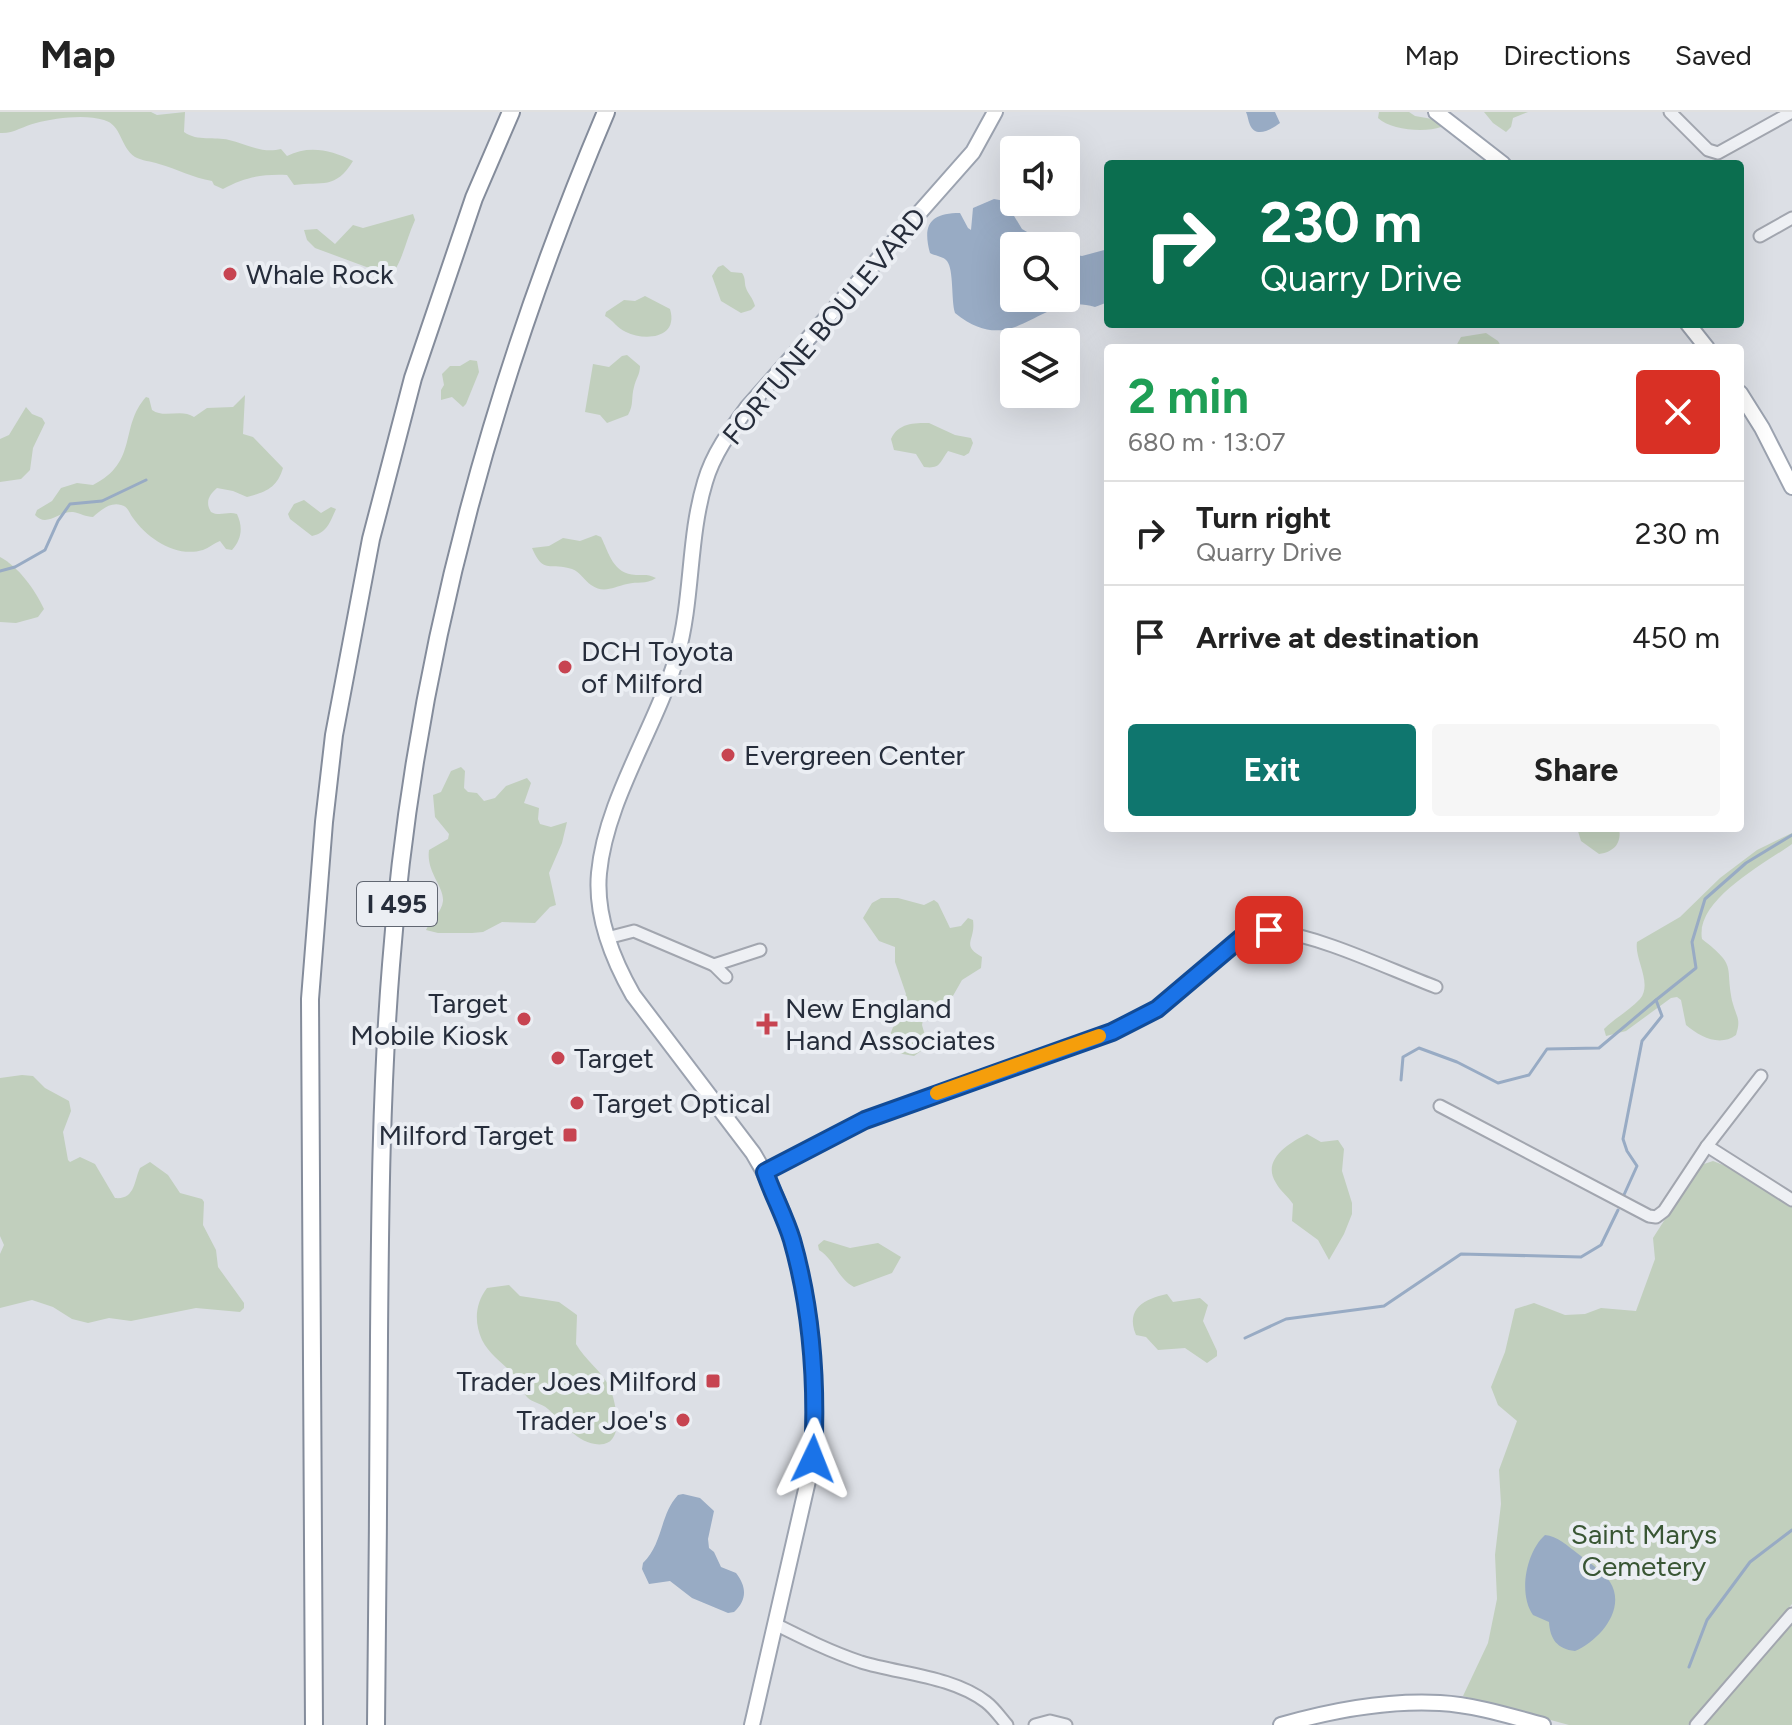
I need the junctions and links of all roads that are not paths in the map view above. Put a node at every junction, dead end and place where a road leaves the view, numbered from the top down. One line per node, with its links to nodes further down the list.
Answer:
1 (511, 112): 27 (highway, I 495)
2 (606, 112): 24 (highway, I 495)
3 (995, 112): 14 (main road, FORTUNE BOULEVARD)
4 (1436, 112): 7 (main road)
5 (1670, 112): 6 (street)
6 (1792, 112)
7 (1498, 160)
8 (1792, 218): 9 (street)
9 (1760, 236)
10 (1691, 328): 11 (main road)
11 (1704, 344)
12 (1744, 399): 13 (main road)
13 (1792, 487)
14 (607, 938): 16 (street); 22 (main road, FORTUNE BOULEVARD)
15 (760, 950): 16 (street)
16 (714, 965): 17 (street)
17 (726, 977)
18 (1436, 987): 22 (street)
19 (1761, 1076): 21 (street)
20 (1440, 1106): 21 (street)
21 (1707, 1146): 23 (street)
22 (765, 1172): 26 (main road, FORTUNE BOULEVARD)
23 (1792, 1200)
24 (378, 1587): 28 (highway, I 495); 29 (highway)
25 (1792, 1614): 36 (street)
26 (775, 1624): 30 (main road, FORTUNE BOULEVARD); 31 (street)
27 (314, 1725)
28 (376, 1725)
29 (387, 1725)
30 (752, 1725)
31 (1007, 1725)
32 (1035, 1725): 33 (street)
33 (1066, 1725)
34 (1281, 1725): 35 (main road)
35 (1543, 1725)
36 (1696, 1725)

